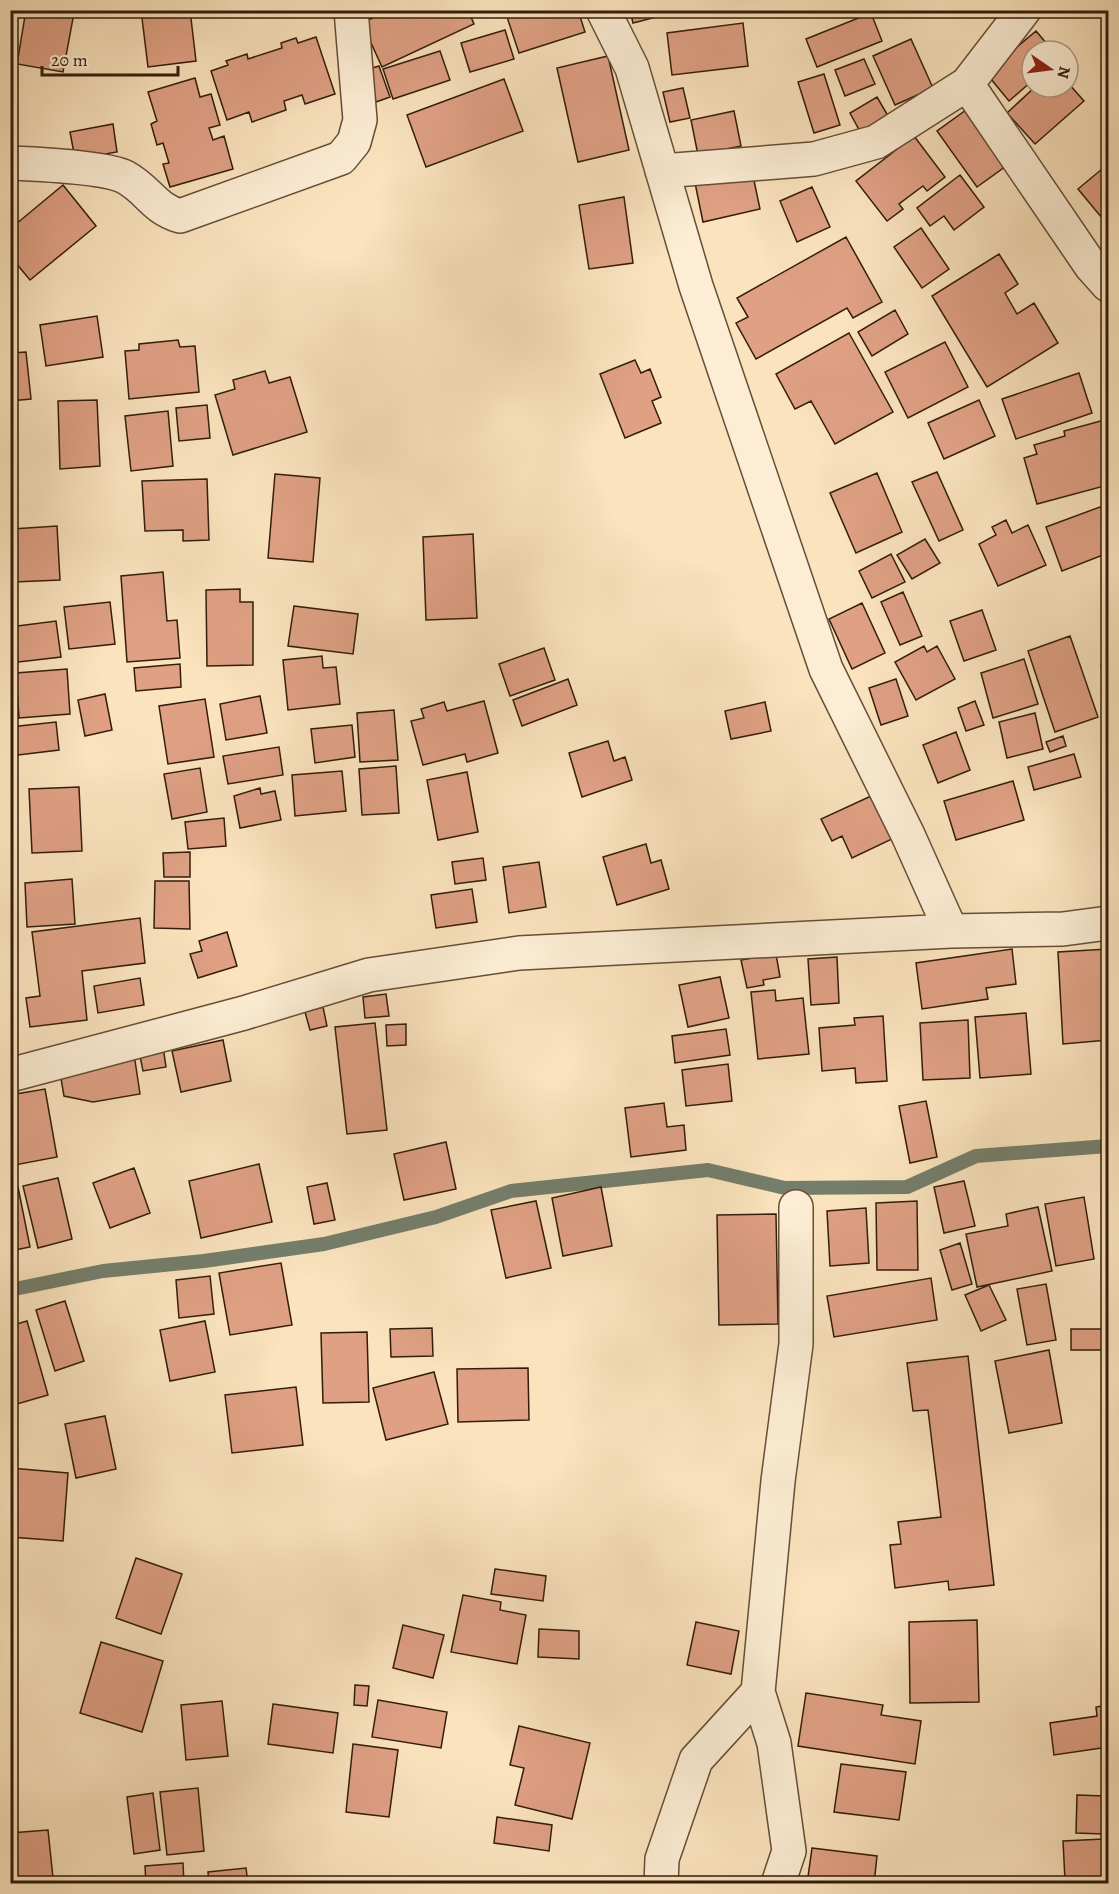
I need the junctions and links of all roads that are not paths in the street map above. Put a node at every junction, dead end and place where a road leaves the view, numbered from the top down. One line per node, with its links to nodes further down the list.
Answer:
1 (351, 10): 5 (street)
2 (603, 10): 6 (street)
3 (1024, 10): 4 (street)
4 (968, 84): 6 (street); 7 (street)
5 (10, 163)
6 (662, 171): 9 (street)
7 (1108, 285)
8 (1108, 923): 9 (street)
9 (951, 931): 10 (street)
10 (10, 1074)
11 (796, 1207): 12 (street)
12 (758, 1692): 13 (street); 14 (street)
13 (661, 1884)
14 (778, 1884)

